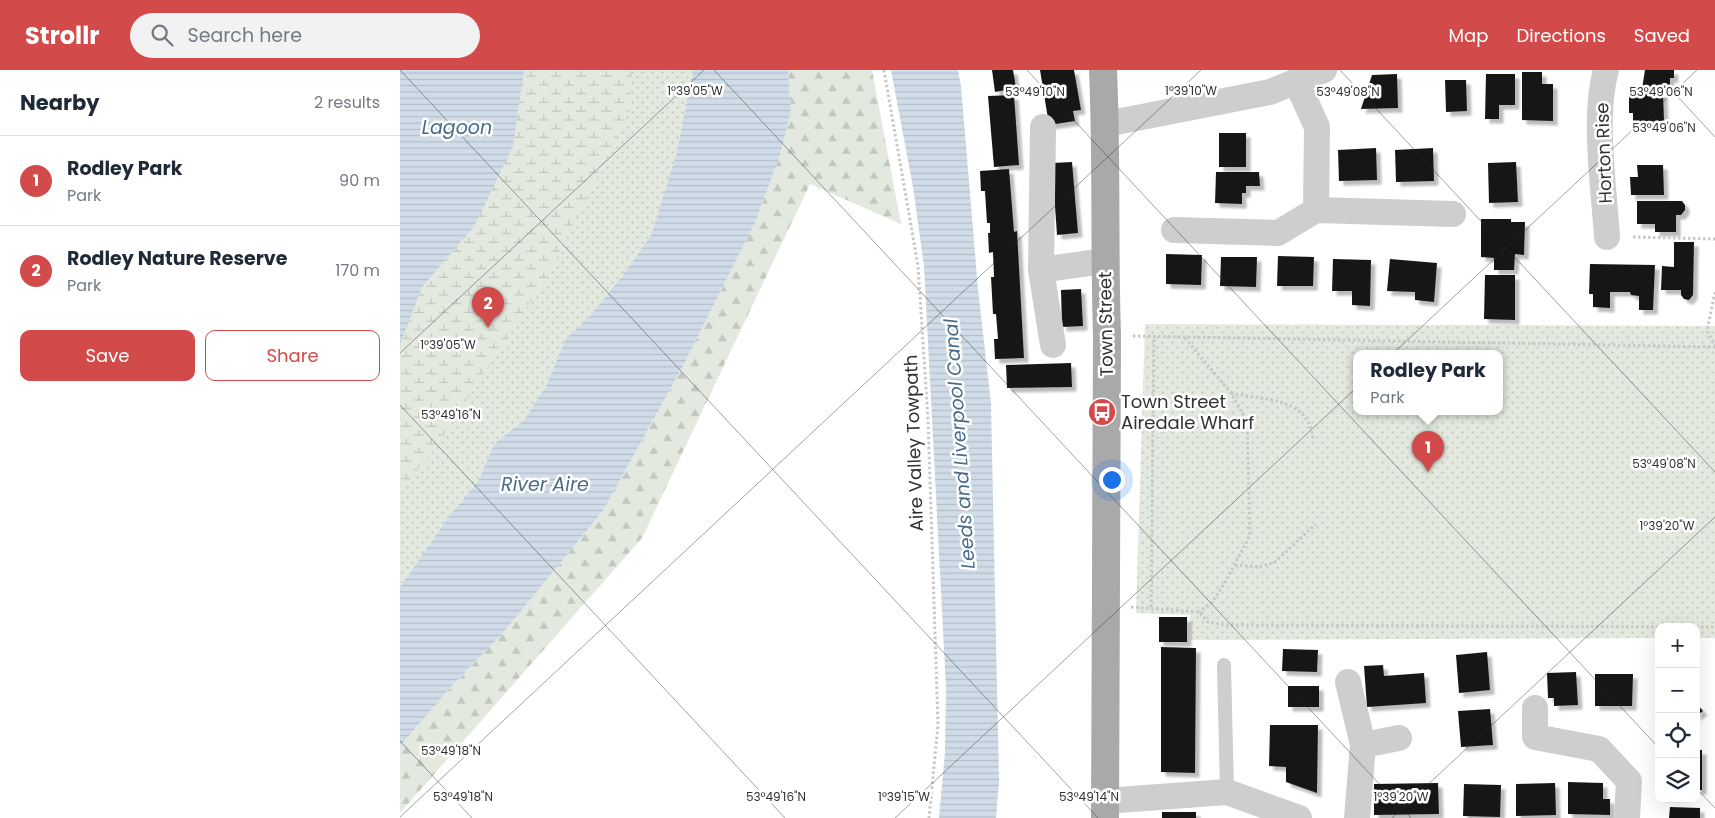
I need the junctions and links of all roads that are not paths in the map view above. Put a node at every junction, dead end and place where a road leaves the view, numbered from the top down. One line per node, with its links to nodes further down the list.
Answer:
1 (1103, 70): 5 (main road, Town Street)
2 (1324, 70): 4 (street)
3 (1606, 70): 10 (street, Horton Rise)
4 (1297, 83): 5 (street); 7 (street)
5 (1106, 124): 11 (main road, Town Street)
6 (1043, 127): 12 (street)
7 (1316, 210): 8 (street); 9 (street)
8 (1454, 214)
9 (1174, 230)
10 (1607, 237)
11 (1104, 261): 12 (street); 20 (main road, Town Street)
12 (1041, 270): 13 (street)
13 (1053, 345)
14 (1224, 665): 19 (lane)
15 (1348, 682): 18 (street)
16 (1535, 708): 23 (street)
17 (1399, 738): 18 (street)
18 (1363, 745): 22 (street)
19 (1227, 792): 20 (street); 21 (street)
20 (1105, 809)
21 (1299, 818)
22 (1357, 818)
23 (1628, 818)

